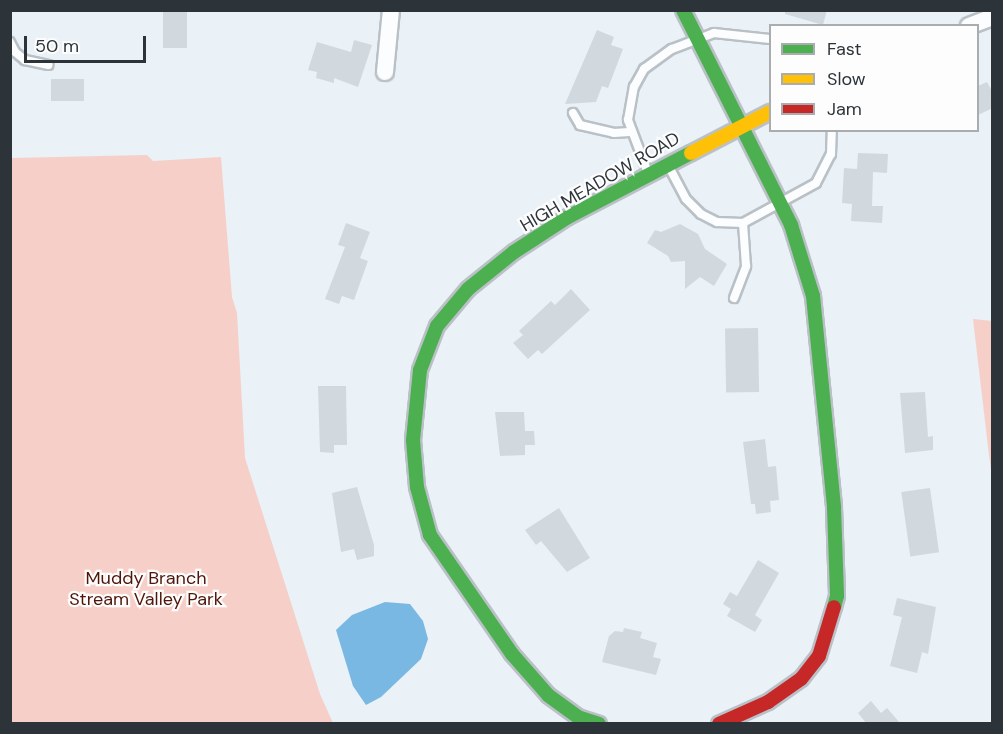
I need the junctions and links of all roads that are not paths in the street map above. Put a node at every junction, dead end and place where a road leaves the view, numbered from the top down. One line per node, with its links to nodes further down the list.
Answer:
1 (391, 10): 9 (street)
2 (683, 10): 5 (street)
3 (993, 17): 4 (street)
4 (974, 24)
5 (697, 39): 6 (lane); 12 (street); 13 (lane)
6 (769, 39)
7 (10, 42): 8 (lane)
8 (48, 65)
9 (385, 72)
10 (573, 113): 13 (lane)
11 (769, 113): 12 (street, HIGH MEADOW ROAD)
12 (740, 126): 15 (street, HIGH MEADOW ROAD); 17 (street)
13 (629, 132): 16 (lane)
14 (832, 132): 17 (lane)
15 (666, 163): 16 (street, HIGH MEADOW ROAD); 18 (lane)
16 (648, 173): 20 (street, HIGH MEADOW ROAD)
17 (779, 203): 18 (lane); 21 (street)
18 (743, 223): 19 (lane)
19 (734, 298)
20 (598, 723)
21 (718, 723)

